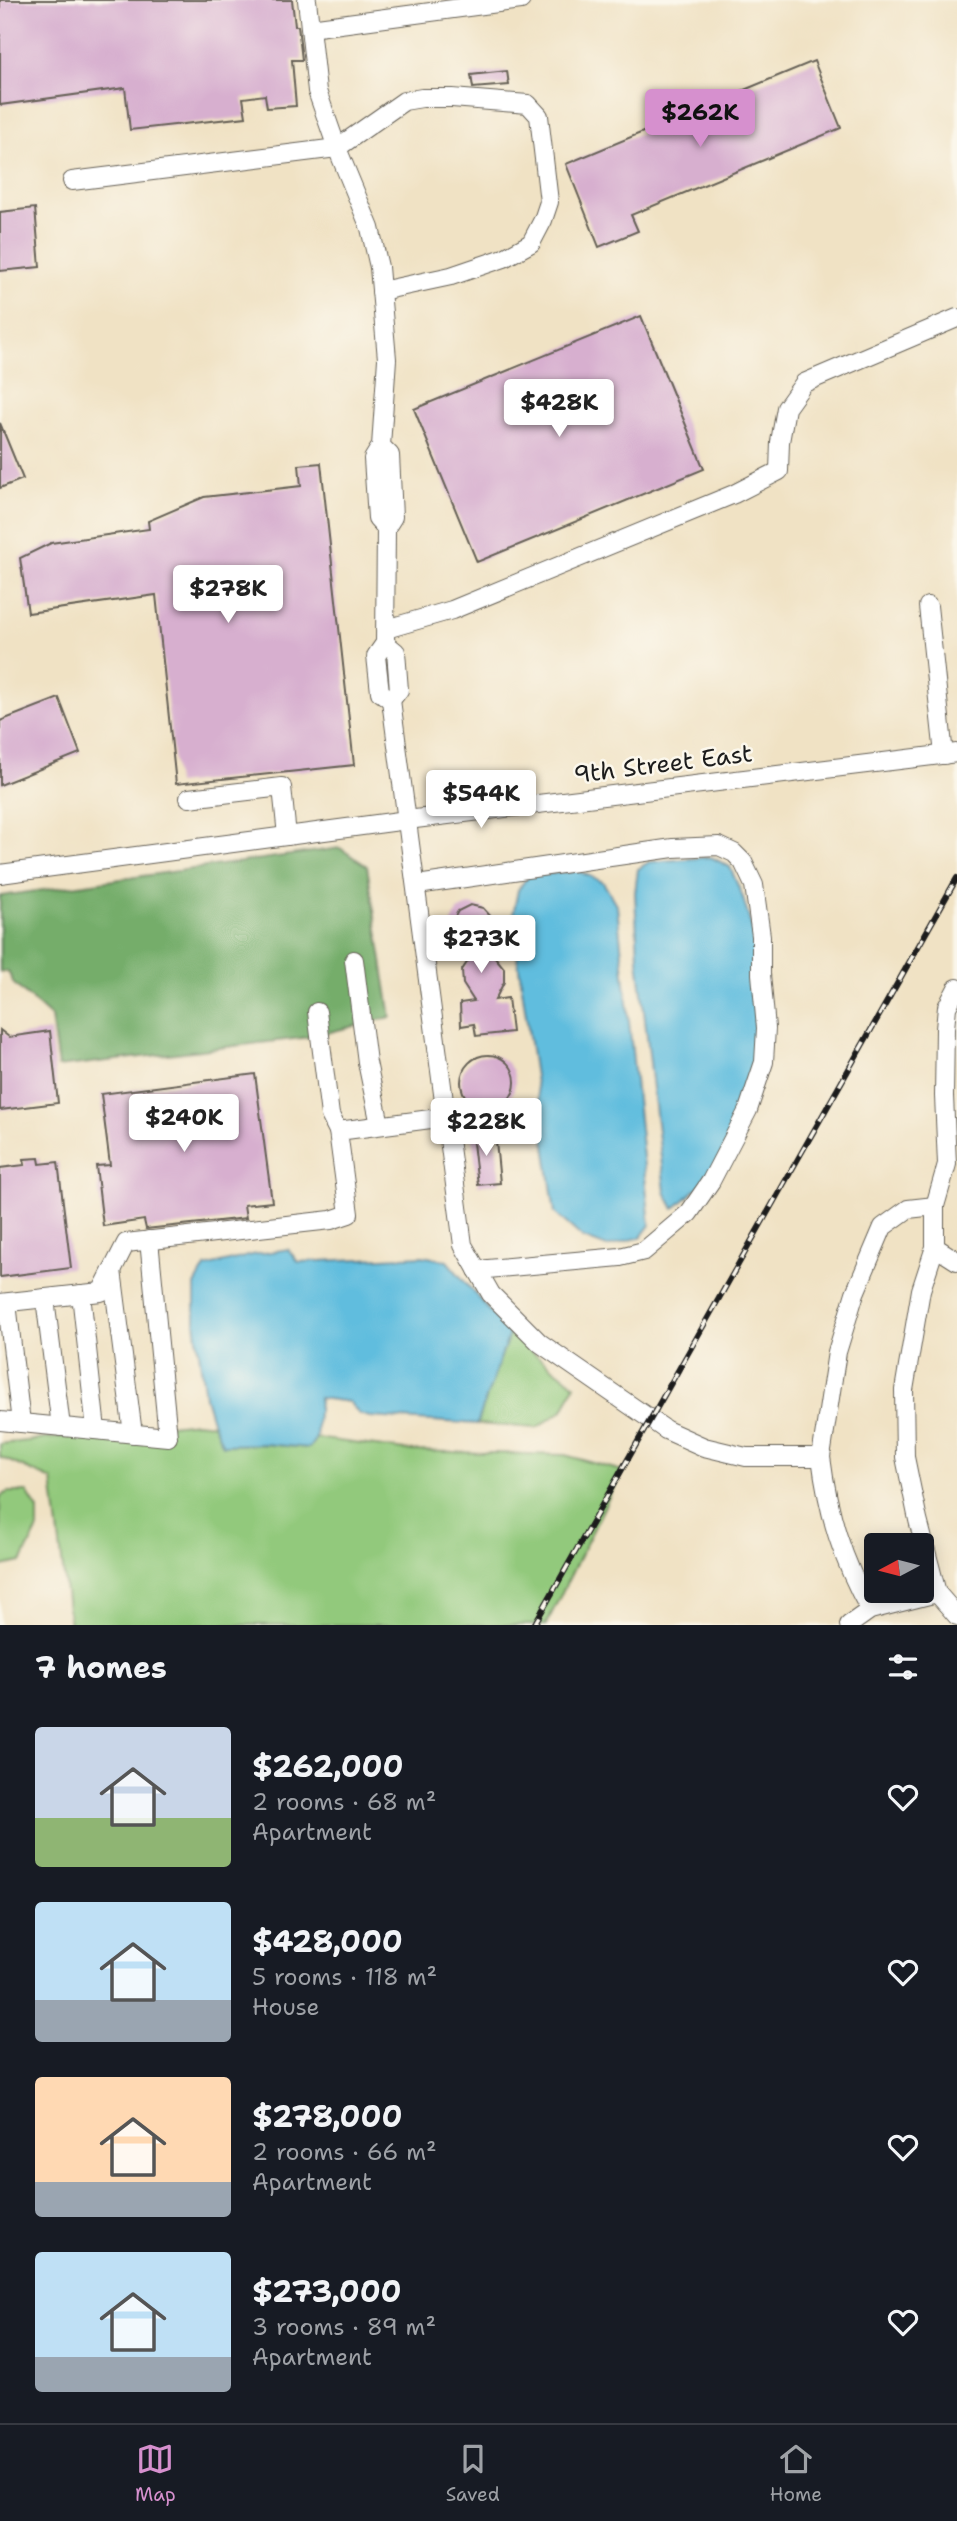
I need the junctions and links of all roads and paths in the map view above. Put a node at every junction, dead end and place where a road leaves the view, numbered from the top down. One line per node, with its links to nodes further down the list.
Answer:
1 (307, 0): 3 (street)
2 (521, 0): 3 (street)
3 (310, 28): 4 (street)
4 (337, 148): 5 (street); 6 (street); 6 (street)
5 (72, 181)
6 (381, 291): 9 (street)
7 (957, 318): 9 (street)
8 (928, 606): 10 (street)
9 (385, 636): 12 (street)
10 (951, 754): 12 (street, 9th Street East)
11 (188, 798): 13 (street)
12 (407, 820): 13 (street, 9th Street East); 15 (street)
13 (286, 835): 14 (street, 9th Street East)
14 (0, 874)
15 (417, 885): 19 (street); 27 (street)
16 (354, 960): 20 (street)
17 (957, 988): 22 (street)
18 (317, 1012): 21 (street)
19 (446, 1117): 20 (street); 27 (street)
20 (380, 1125): 21 (street)
21 (338, 1131): 23 (street)
22 (935, 1206): 24 (street); 36 (street)
23 (149, 1240): 26 (street); 35 (street)
24 (935, 1247): 25 (street); 37 (street)
25 (957, 1261)
26 (112, 1270): 28 (street); 35 (street)
27 (477, 1270): 36 (street)
28 (80, 1294): 29 (street); 34 (street)
29 (45, 1298): 30 (street); 33 (street)
30 (3, 1303): 32 (street)
31 (0, 1421): 32 (street)
32 (21, 1423): 33 (street)
33 (61, 1427): 34 (street)
34 (96, 1430): 35 (street)
35 (133, 1434)
36 (821, 1457): 38 (street)
37 (937, 1593): 38 (street); 39 (street)
38 (870, 1610): 40 (street)
39 (957, 1616)
40 (849, 1625)

